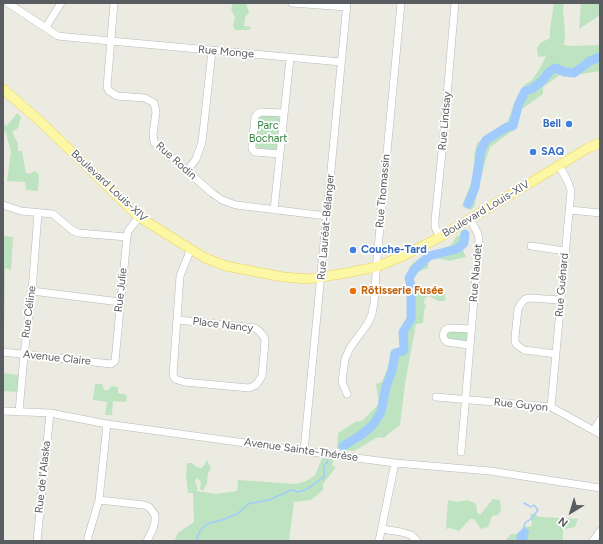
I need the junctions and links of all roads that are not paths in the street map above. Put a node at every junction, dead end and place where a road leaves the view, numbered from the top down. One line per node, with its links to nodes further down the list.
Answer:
1 (8, 3): 8 (street, Rue Monge)
2 (61, 3): 8 (street)
3 (114, 3): 9 (street)
4 (295, 3): 7 (street)
5 (401, 3): 32 (street, Rue Thomassin)
6 (455, 3): 28 (street, Rue Lindsay)
7 (347, 5): 12 (street, Rue Lauréat-Bélanger)
8 (46, 27): 9 (street, Rue Monge)
9 (110, 42): 10 (street, Rue Monge); 18 (street, Rue Rodin)
10 (212, 51): 11 (street, Rue Monge); 18 (street)
11 (290, 58): 12 (street, Rue Monge); 14 (street)
12 (341, 62): 24 (street, Rue Lauréat-Bélanger)
13 (3, 89): 25 (main road, Boulevard Louis-XIV)
14 (284, 114): 16 (street); 16 (street)
15 (600, 143): 17 (main road, Boulevard Louis-XIV)
16 (280, 154): 20 (street)
17 (559, 165): 21 (street, Rue Guénard); 26 (main road, Boulevard Louis-XIV)
18 (187, 171): 20 (street, Rue Rodin)
19 (3, 205): 22 (street)
20 (274, 210): 24 (street, Rue Rodin)
21 (570, 210): 23 (street); 31 (street, Rue Guénard)
22 (38, 213): 27 (street); 34 (street, Rue Céline)
23 (600, 213)
24 (327, 216): 33 (street, Rue Lauréat-Bélanger)
25 (139, 217): 27 (street, Rue Julie); 30 (main road, Boulevard Louis-XIV)
26 (470, 219): 28 (main road, Boulevard Louis-XIV); 38 (street, Rue Naudet)
27 (126, 237): 36 (street, Rue Julie)
28 (440, 237): 32 (main road, Boulevard Louis-XIV)
29 (531, 246): 31 (street)
30 (190, 251): 33 (main road, Boulevard Louis-XIV); 37 (street, Place Nancy)
31 (565, 251): 35 (street, Rue Guénard)
32 (376, 266): 33 (main road, Boulevard Louis-XIV); 44 (street, Rue Thomassin)
33 (321, 277): 54 (street, Rue Lauréat-Bélanger)
34 (32, 291): 36 (street); 42 (street, Rue Céline)
35 (560, 300): 41 (street, Rue Guénard); 41 (street)
36 (120, 302): 43 (street, Rue Julie)
37 (178, 320): 37 (street, Place Nancy)
38 (471, 329): 39 (street, Rue Naudet); 39 (street)
39 (469, 345): 46 (street, Rue Naudet)
40 (3, 352): 42 (street, Avenue Claire)
41 (556, 354): 47 (street, Rue Guénard)
42 (24, 355): 43 (street, Avenue Claire); 49 (street, Rue Céline)
43 (111, 364)
44 (348, 394)
45 (436, 397): 46 (street, Rue Guyon)
46 (466, 400): 47 (street, Rue Guyon); 55 (street, Rue Naudet)
47 (551, 407): 53 (street, Rue Guyon)
48 (3, 411): 49 (street, Avenue Sainte-Thérèse)
49 (19, 412): 50 (street, Avenue Sainte-Thérèse)
50 (50, 413): 52 (street, Avenue Sainte-Thérèse); 61 (street, Rue de l'Alaska)
51 (600, 420): 53 (street)
52 (107, 424): 54 (street, Avenue Sainte-Thérèse); 58 (street)
53 (597, 432)
54 (304, 451): 56 (street, Avenue Sainte-Thérèse)
55 (461, 452)
56 (395, 463): 57 (street, Avenue Sainte-Thérèse); 59 (street)
57 (600, 488)
58 (99, 500): 62 (street); 63 (street)
59 (382, 529): 64 (street); 65 (street)
60 (600, 531): 66 (street)
61 (37, 541)
62 (88, 541)
63 (147, 541)
64 (379, 541)
65 (417, 541)
66 (593, 541)

